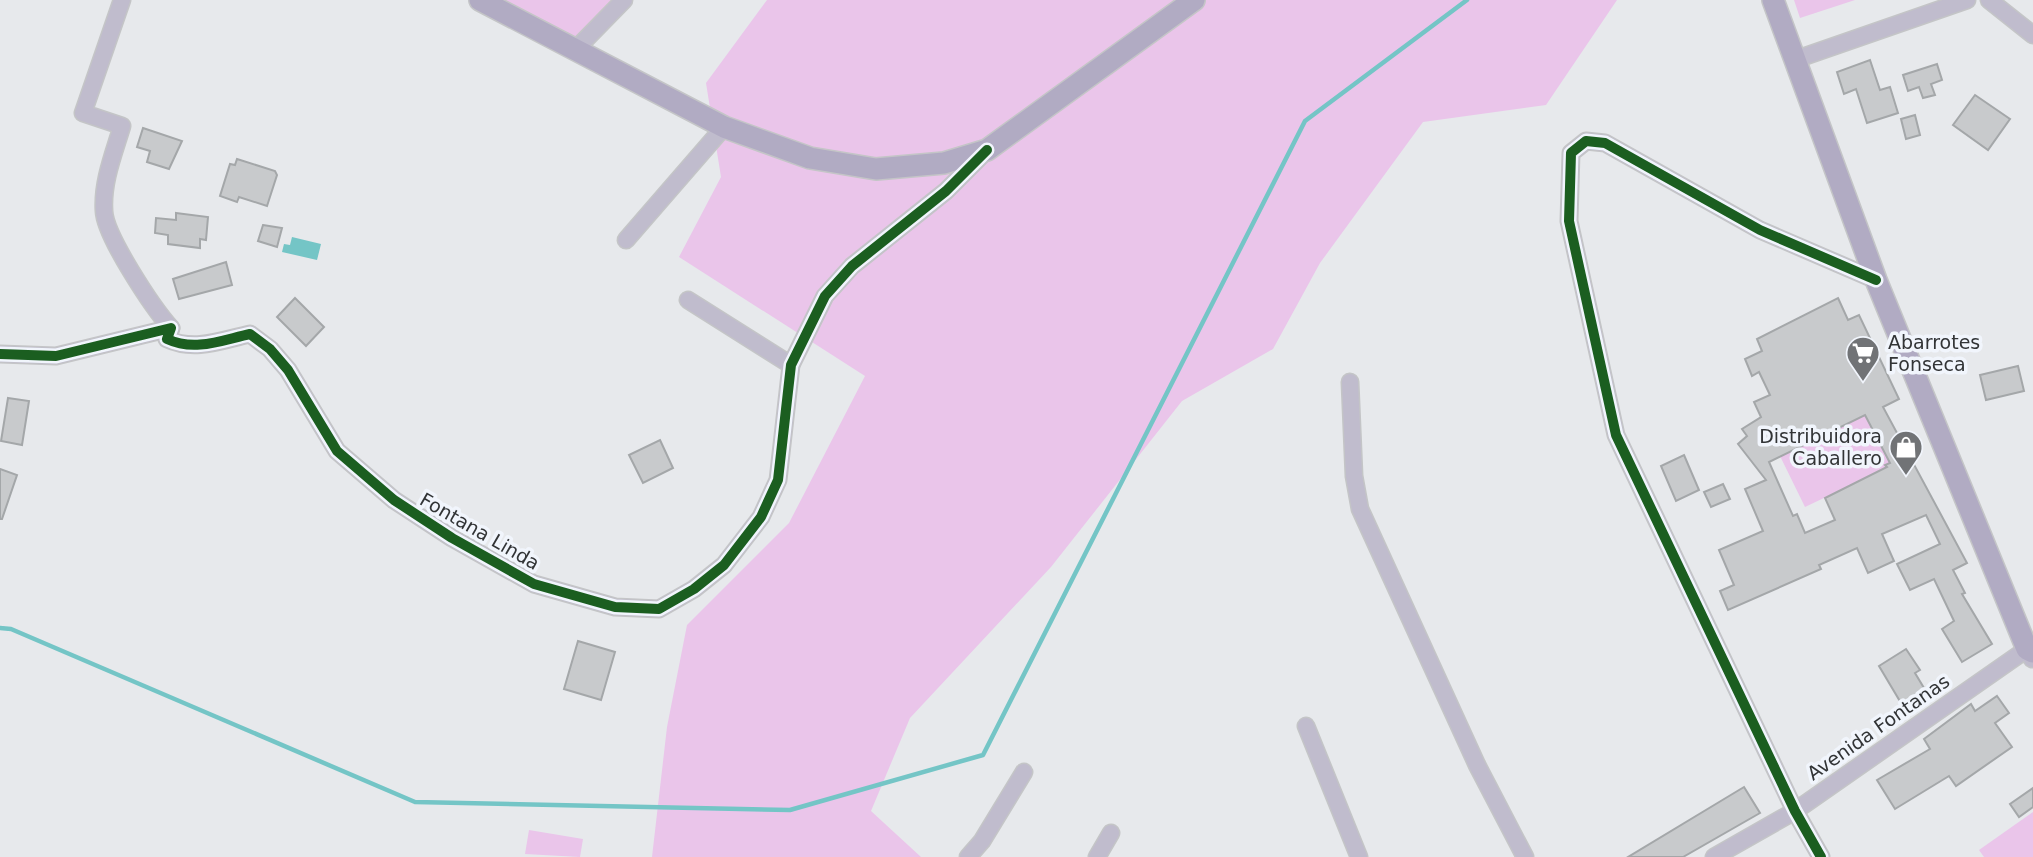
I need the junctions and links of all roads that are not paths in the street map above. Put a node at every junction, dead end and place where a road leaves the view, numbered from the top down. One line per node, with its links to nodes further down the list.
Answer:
1 (122, 0): 16 (street, Fontana Linda)
2 (481, 0): 9 (main road)
3 (624, 0): 9 (street)
4 (1195, 0): 12 (main road)
5 (1773, 0): 10 (main road)
6 (1968, 0): 10 (street)
7 (1989, 0): 8 (street)
8 (2033, 35)
9 (577, 48): 11 (main road)
10 (1797, 59): 14 (main road)
11 (724, 127): 12 (main road); 13 (street)
12 (987, 150): 18 (street, Fontana Linda)
13 (626, 240)
14 (1877, 280): 20 (main road); 23 (street)
15 (688, 300): 18 (street)
16 (171, 328): 17 (street); 18 (street, Fontana Linda)
17 (0, 354)
18 (791, 365)
19 (1350, 382): 28 (street)
20 (2031, 654): 23 (street, Avenida Fontanas)
21 (1306, 726): 27 (street)
22 (1024, 772): 25 (street)
23 (1795, 811): 29 (street, Avenida Fontanas); 30 (street)
24 (1111, 833): 26 (street)
25 (968, 857)
26 (1097, 857)
27 (1359, 857)
28 (1525, 857)
29 (1714, 857)
30 (1821, 857)

